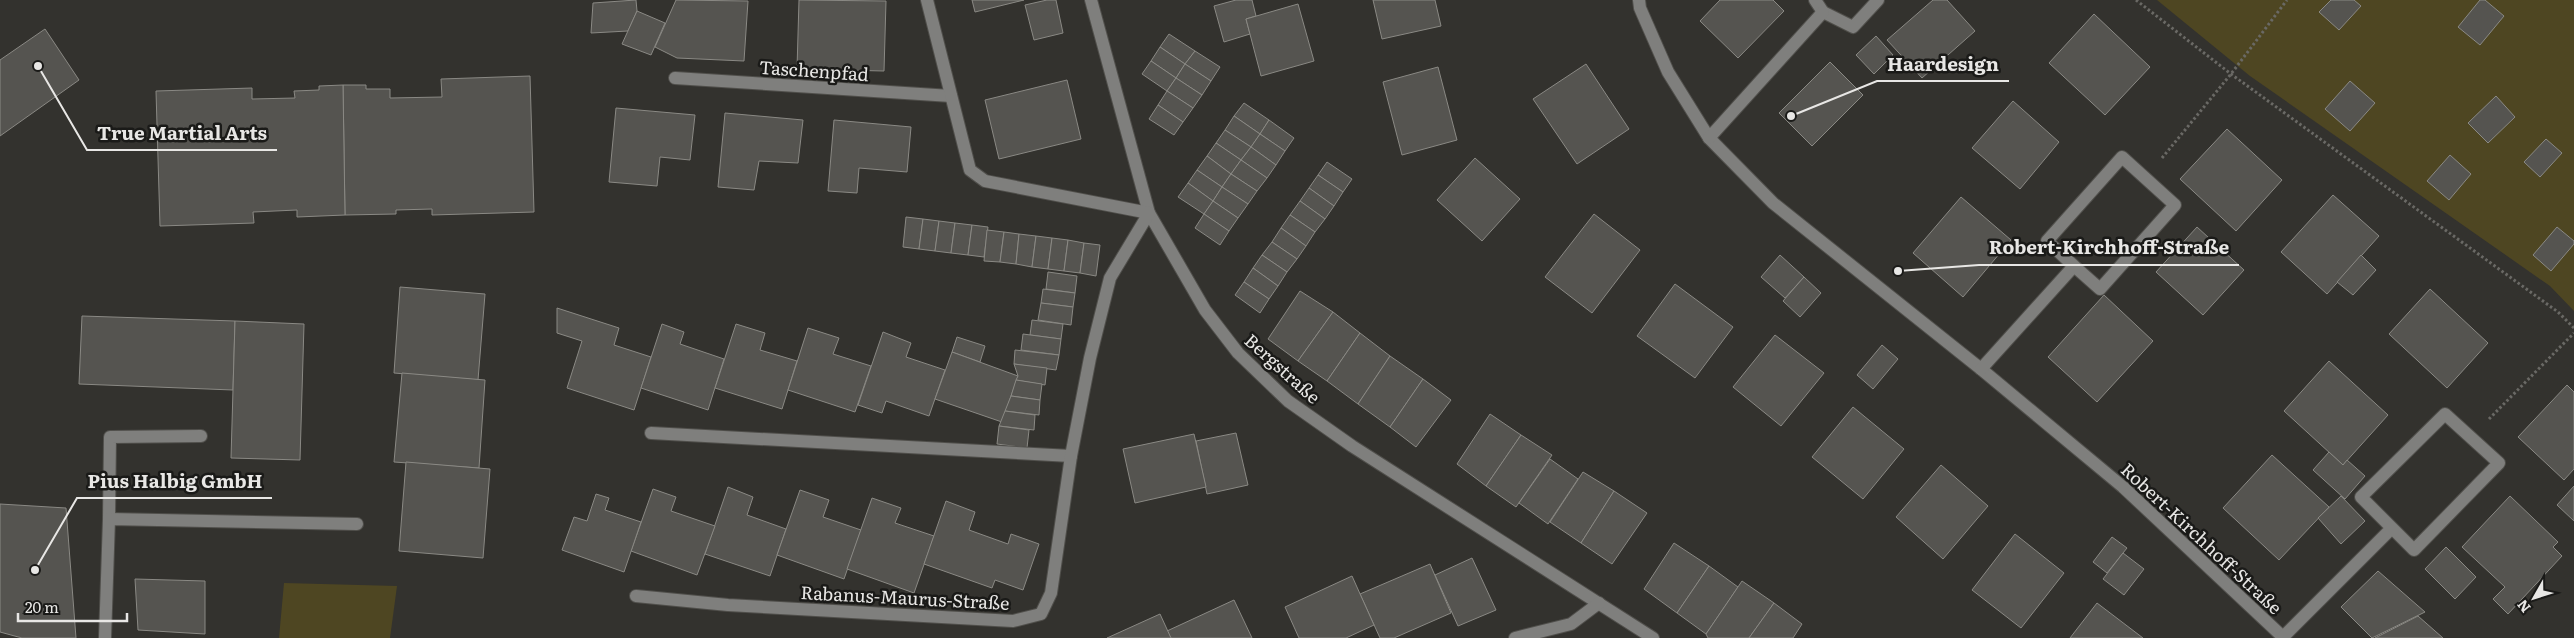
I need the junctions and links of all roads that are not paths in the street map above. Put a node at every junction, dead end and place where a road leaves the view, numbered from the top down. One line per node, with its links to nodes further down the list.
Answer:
1 (927, 0): 8 (street)
2 (1091, 0): 10 (street, Bergstraße)
3 (1639, 0): 9 (street, Robert-Kirchhoff-Straße)
4 (1815, 0): 6 (street)
5 (1878, 0): 6 (street)
6 (1823, 12): 9 (street)
7 (675, 78): 8 (street, Taschenpfad)
8 (951, 96): 10 (street)
9 (1709, 138): 12 (street, Robert-Kirchhoff-Straße)
10 (1149, 213): 15 (street, Rabanus-Maurus-Straße); 20 (street, Bergstraße)
11 (2074, 266): 11 (street); 12 (street)
12 (1981, 369): 24 (street, Robert-Kirchhoff-Straße)
13 (651, 432): 15 (street)
14 (201, 436): 16 (street)
15 (1071, 456): 19 (street, Rabanus-Maurus-Straße)
16 (109, 519): 17 (street); 21 (street)
17 (357, 524)
18 (2392, 528): 18 (street); 24 (street, Robert-Kirchhoff-Straße)
19 (636, 596)
20 (1599, 603): 22 (street); 23 (street, Bergstraße)
21 (105, 638)
22 (1515, 638)
23 (1653, 638)
24 (2283, 638)

